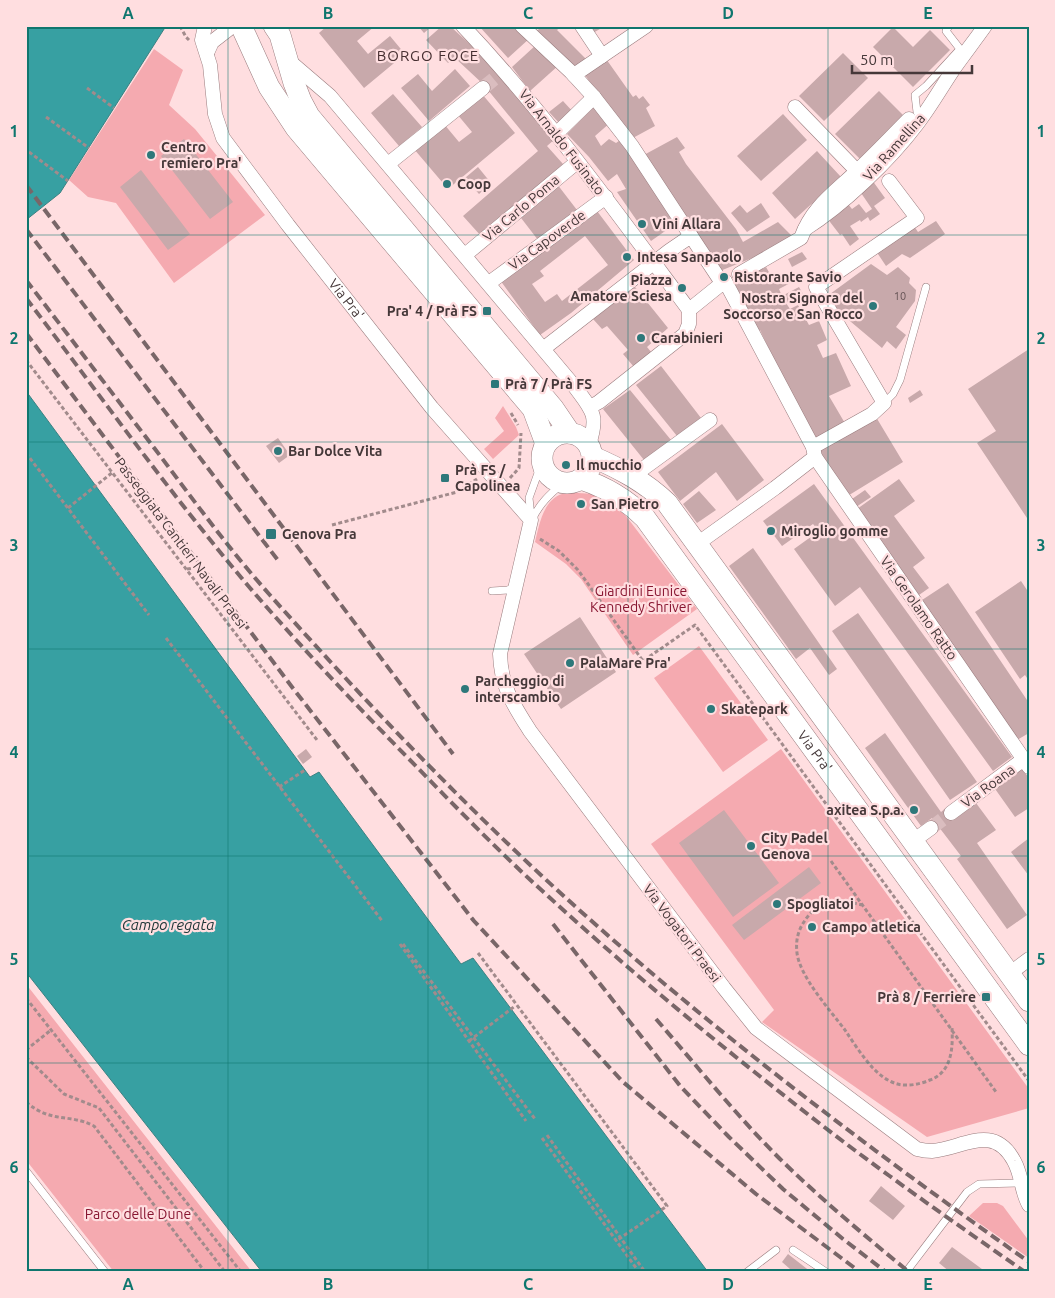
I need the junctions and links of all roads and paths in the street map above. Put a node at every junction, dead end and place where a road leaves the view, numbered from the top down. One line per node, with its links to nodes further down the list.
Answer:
1 (180, 26): 11 (path)
2 (205, 26): 12 (street, Via Pra')
3 (274, 26): 14 (main road)
4 (464, 26): 23 (street, Via Arnaldo Fusinato)
5 (522, 26): 15 (street)
6 (582, 26): 13 (street)
7 (646, 26): 13 (street)
8 (949, 26): 21 (lane)
9 (985, 26): 32 (street, Via Ramellina)
10 (238, 27): 12 (street); 51 (main road)
11 (193, 42)
12 (207, 53): 52 (street, Via Pra')
13 (602, 56): 15 (street)
14 (287, 60): 27 (street); 47 (main road)
15 (574, 75): 18 (street)
16 (87, 88): 20 (path)
17 (483, 88): 27 (street)
18 (594, 97): 23 (street); 33 (street)
19 (795, 106): 28 (street, Via Ramellina)
20 (114, 108)
21 (913, 115): 28 (street, Via Ramellina)
22 (46, 117): 24 (path)
23 (556, 134): 26 (street, Via Arnaldo Fusinato)
24 (89, 148)
25 (29, 152): 29 (path)
26 (577, 162): 31 (street, Via Arnaldo Fusinato); 34 (street, Via Carlo Poma)
27 (388, 164): 34 (street)
28 (857, 171): 32 (street, Via Ramellina)
29 (68, 181)
30 (889, 181): 43 (street)
31 (606, 197): 35 (street, Via Arnaldo Fusinato); 38 (street, Via Capoverde)
32 (805, 228): 36 (street, Via Ramellina)
33 (691, 236): 35 (street); 37 (street)
34 (465, 255): 38 (street)
35 (649, 267): 40 (street); 41 (street)
36 (739, 274)
37 (724, 282): 40 (street); 49 (street, Via Gerolamo Ratto)
38 (489, 283): 41 (street)
39 (926, 287): 43 (lane)
40 (688, 310): 44 (street)
41 (543, 349): 44 (street)
42 (26, 360): 53 (path, Passeggiata Cantieri Navali Praesi)
43 (884, 403): 49 (street)
44 (590, 407): 48 (street)
45 (510, 412): 56 (path)
46 (710, 420): 54 (street)
47 (570, 433): 48 (main road); 51 (main road)
48 (592, 452): 54 (main road, Via Pra'); 55 (main road)
49 (814, 452): 61 (street); 69 (street, Via Gerolamo Ratto)
50 (26, 453): 57 (path)
51 (544, 453): 55 (main road); 58 (lane)
52 (487, 470): 56 (street, Via Pra'); 59 (path)
53 (113, 472): 57 (path); 63 (path, Passeggiata Cantieri Navali Praesi)
54 (633, 476): 61 (main road, Via Pra')
55 (572, 481): 58 (lane); 87 (main road, Via Pra')
56 (503, 488): 58 (street, Via Pra')
57 (68, 508): 66 (path)
58 (531, 520): 60 (street, Via Vogatori Praesi)
59 (332, 524)
60 (528, 534): 64 (street, Via Vogatori Praesi); 90 (path)
61 (697, 544): 74 (main road, Via Pra')
62 (194, 568): 63 (path)
63 (187, 569): 68 (path, Passeggiata Cantieri Navali Praesi)
64 (517, 586): 65 (lane); 98 (street, Via Vogatori Praesi)
65 (492, 592)
66 (149, 615)
67 (166, 638): 71 (path)
68 (317, 740)
69 (1026, 763): 72 (street, Via Roana)
70 (305, 770): 71 (path)
71 (280, 787): 77 (path)
72 (952, 813)
73 (931, 828): 74 (street)
74 (913, 841): 80 (main road, Via Pra')
75 (830, 861): 76 (path)
76 (863, 905): 84 (path); 84 (path)
77 (382, 922)
78 (478, 953): 100 (path)
79 (1029, 958): 80 (street)
80 (1009, 974): 82 (main road, Via Pra')
81 (26, 998): 106 (path)
82 (1029, 1001)
83 (515, 1006): 86 (path)
84 (952, 1028): 91 (path)
85 (51, 1030): 88 (path)
86 (469, 1041): 93 (path); 94 (path)
87 (1029, 1045)
88 (26, 1050)
89 (26, 1057): 105 (path)
90 (1029, 1081)
91 (996, 1092)
92 (26, 1102): 104 (path)
93 (535, 1119)
94 (526, 1121)
95 (547, 1135): 108 (path)
96 (542, 1138): 100 (path)
97 (26, 1171): 103 (lane)
98 (1022, 1183): 99 (street, Via Vogatori Praesi); 111 (lane)
99 (1029, 1205)
100 (616, 1241): 107 (path)
101 (776, 1250): 109 (lane)
102 (793, 1250): 110 (lane)
103 (105, 1272)
104 (205, 1272)
105 (226, 1272)
106 (241, 1272)
107 (639, 1272)
108 (645, 1272)
109 (747, 1272)
110 (826, 1272)
111 (906, 1272)

